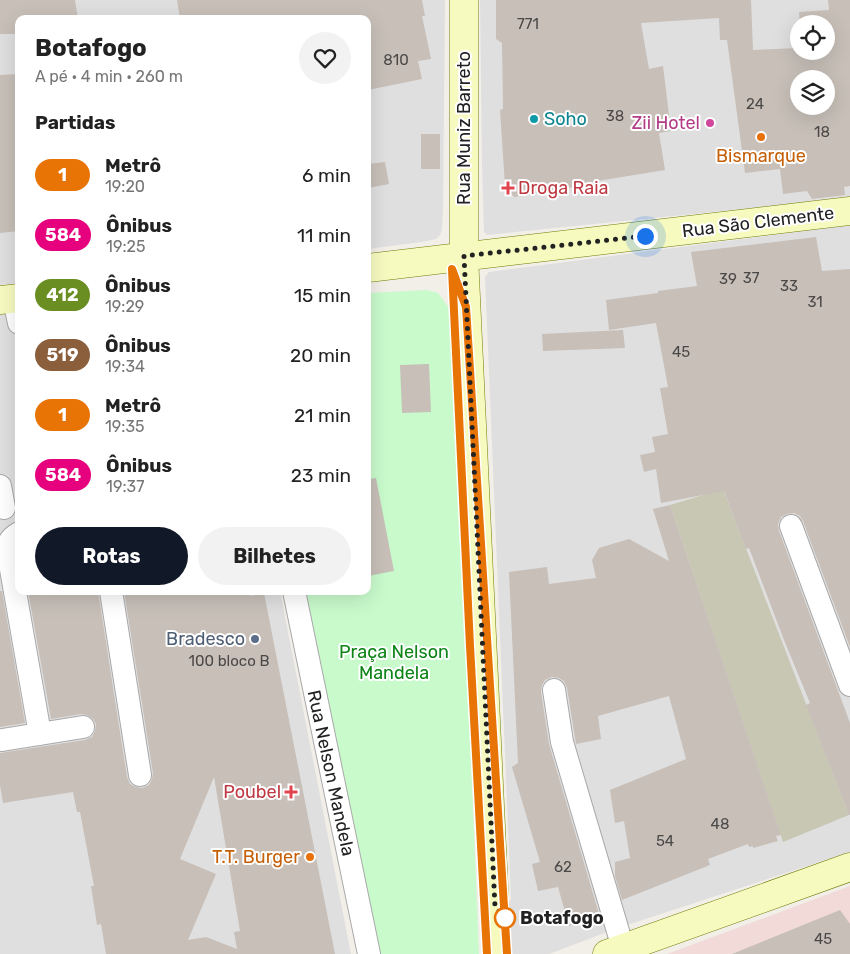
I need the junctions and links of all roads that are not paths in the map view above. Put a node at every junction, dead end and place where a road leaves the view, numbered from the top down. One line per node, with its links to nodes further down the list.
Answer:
1 (464, 0): 3 (main road, Rua Muniz Barreto)
2 (850, 211): 3 (main road, Rua São Clemente)
3 (464, 256): 4 (main road, Rua São Clemente); 22 (main road)
4 (371, 268)
5 (0, 486): 6 (street)
6 (4, 508)
7 (791, 526): 13 (street)
8 (15, 535): 9 (street)
9 (15, 592)
10 (16, 595): 16 (street)
11 (112, 595): 18 (street)
12 (295, 595): 21 (street, Rua Nelson Mandela)
13 (850, 686)
14 (554, 690): 20 (street)
15 (83, 727): 16 (street)
16 (40, 734): 17 (street)
17 (2, 740)
18 (140, 775)
19 (850, 867): 20 (main road)
20 (615, 951)
21 (368, 954)
22 (497, 954)

